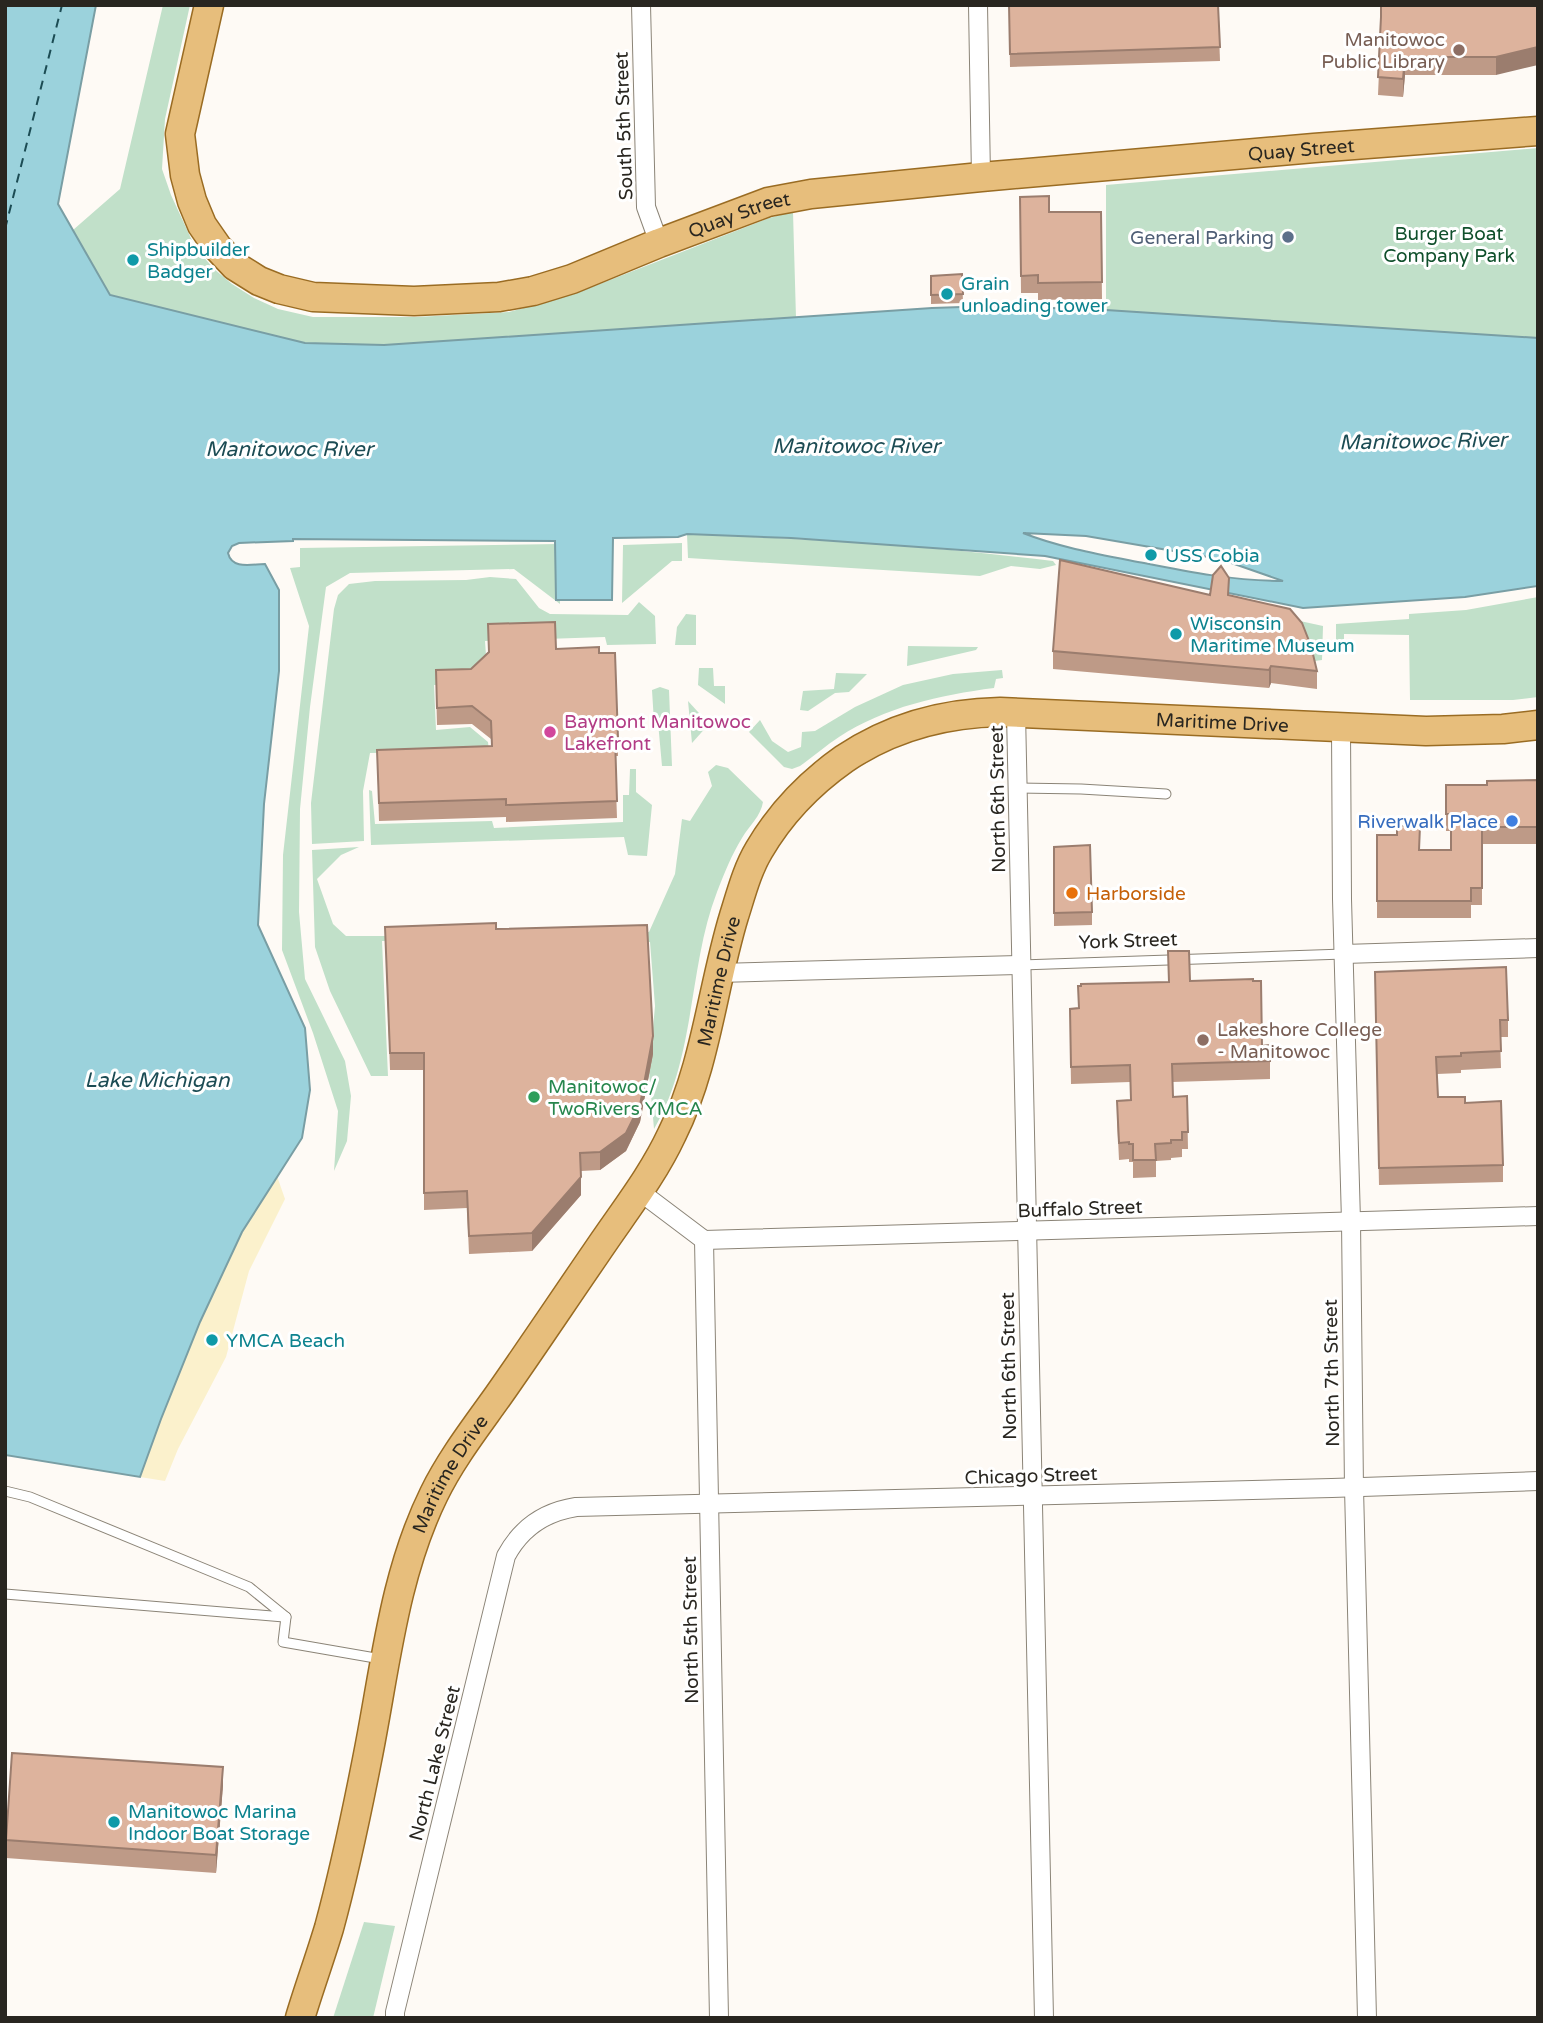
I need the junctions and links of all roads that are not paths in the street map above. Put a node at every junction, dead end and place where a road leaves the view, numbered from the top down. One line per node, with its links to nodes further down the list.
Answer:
1 (209, 5): 6 (main road, Quay Street)
2 (641, 5): 6 (street, South 5th Street)
3 (978, 5): 5 (street)
4 (1538, 131): 5 (main road, Quay Street)
5 (981, 177): 6 (main road, Quay Street)
6 (659, 243)
7 (1016, 713): 9 (main road, Maritime Drive); 10 (street, North 6th Street); 15 (main road, Maritime Drive)
8 (1538, 724): 9 (main road, Maritime Drive)
9 (1341, 728): 13 (street, North 7th Street)
10 (1018, 788): 11 (lane); 14 (street, North 6th Street)
11 (1166, 794)
12 (1538, 948): 13 (street, York Street)
13 (1344, 954): 14 (lane, York Street); 18 (street, North 7th Street)
14 (1021, 965): 15 (street, York Street); 19 (street, North 6th Street)
15 (719, 973): 16 (main road, Maritime Drive)
16 (639, 1191): 20 (street); 29 (main road, Maritime Drive)
17 (1538, 1216): 18 (street, Buffalo Street)
18 (1351, 1221): 19 (street, Buffalo Street); 22 (street, North 7th Street)
19 (1027, 1230): 20 (street, Buffalo Street); 24 (street, North 6th Street)
20 (704, 1240): 25 (street, North 5th Street)
21 (1538, 1481): 22 (street, Chicago Street)
22 (1353, 1488): 24 (street, Chicago Street); 34 (street, North 7th Street)
23 (5, 1491): 28 (lane)
24 (1032, 1496): 25 (street, Chicago Street); 33 (street, North 6th Street)
25 (709, 1505): 26 (street, Chicago Street); 32 (street, North 5th Street)
26 (530, 1525): 31 (street, North Lake Street)
27 (5, 1594): 28 (lane)
28 (286, 1617): 29 (lane)
29 (384, 1660): 30 (main road, Maritime Drive)
30 (300, 2018)
31 (395, 2018)
32 (719, 2018)
33 (1044, 2018)
34 (1367, 2018)

